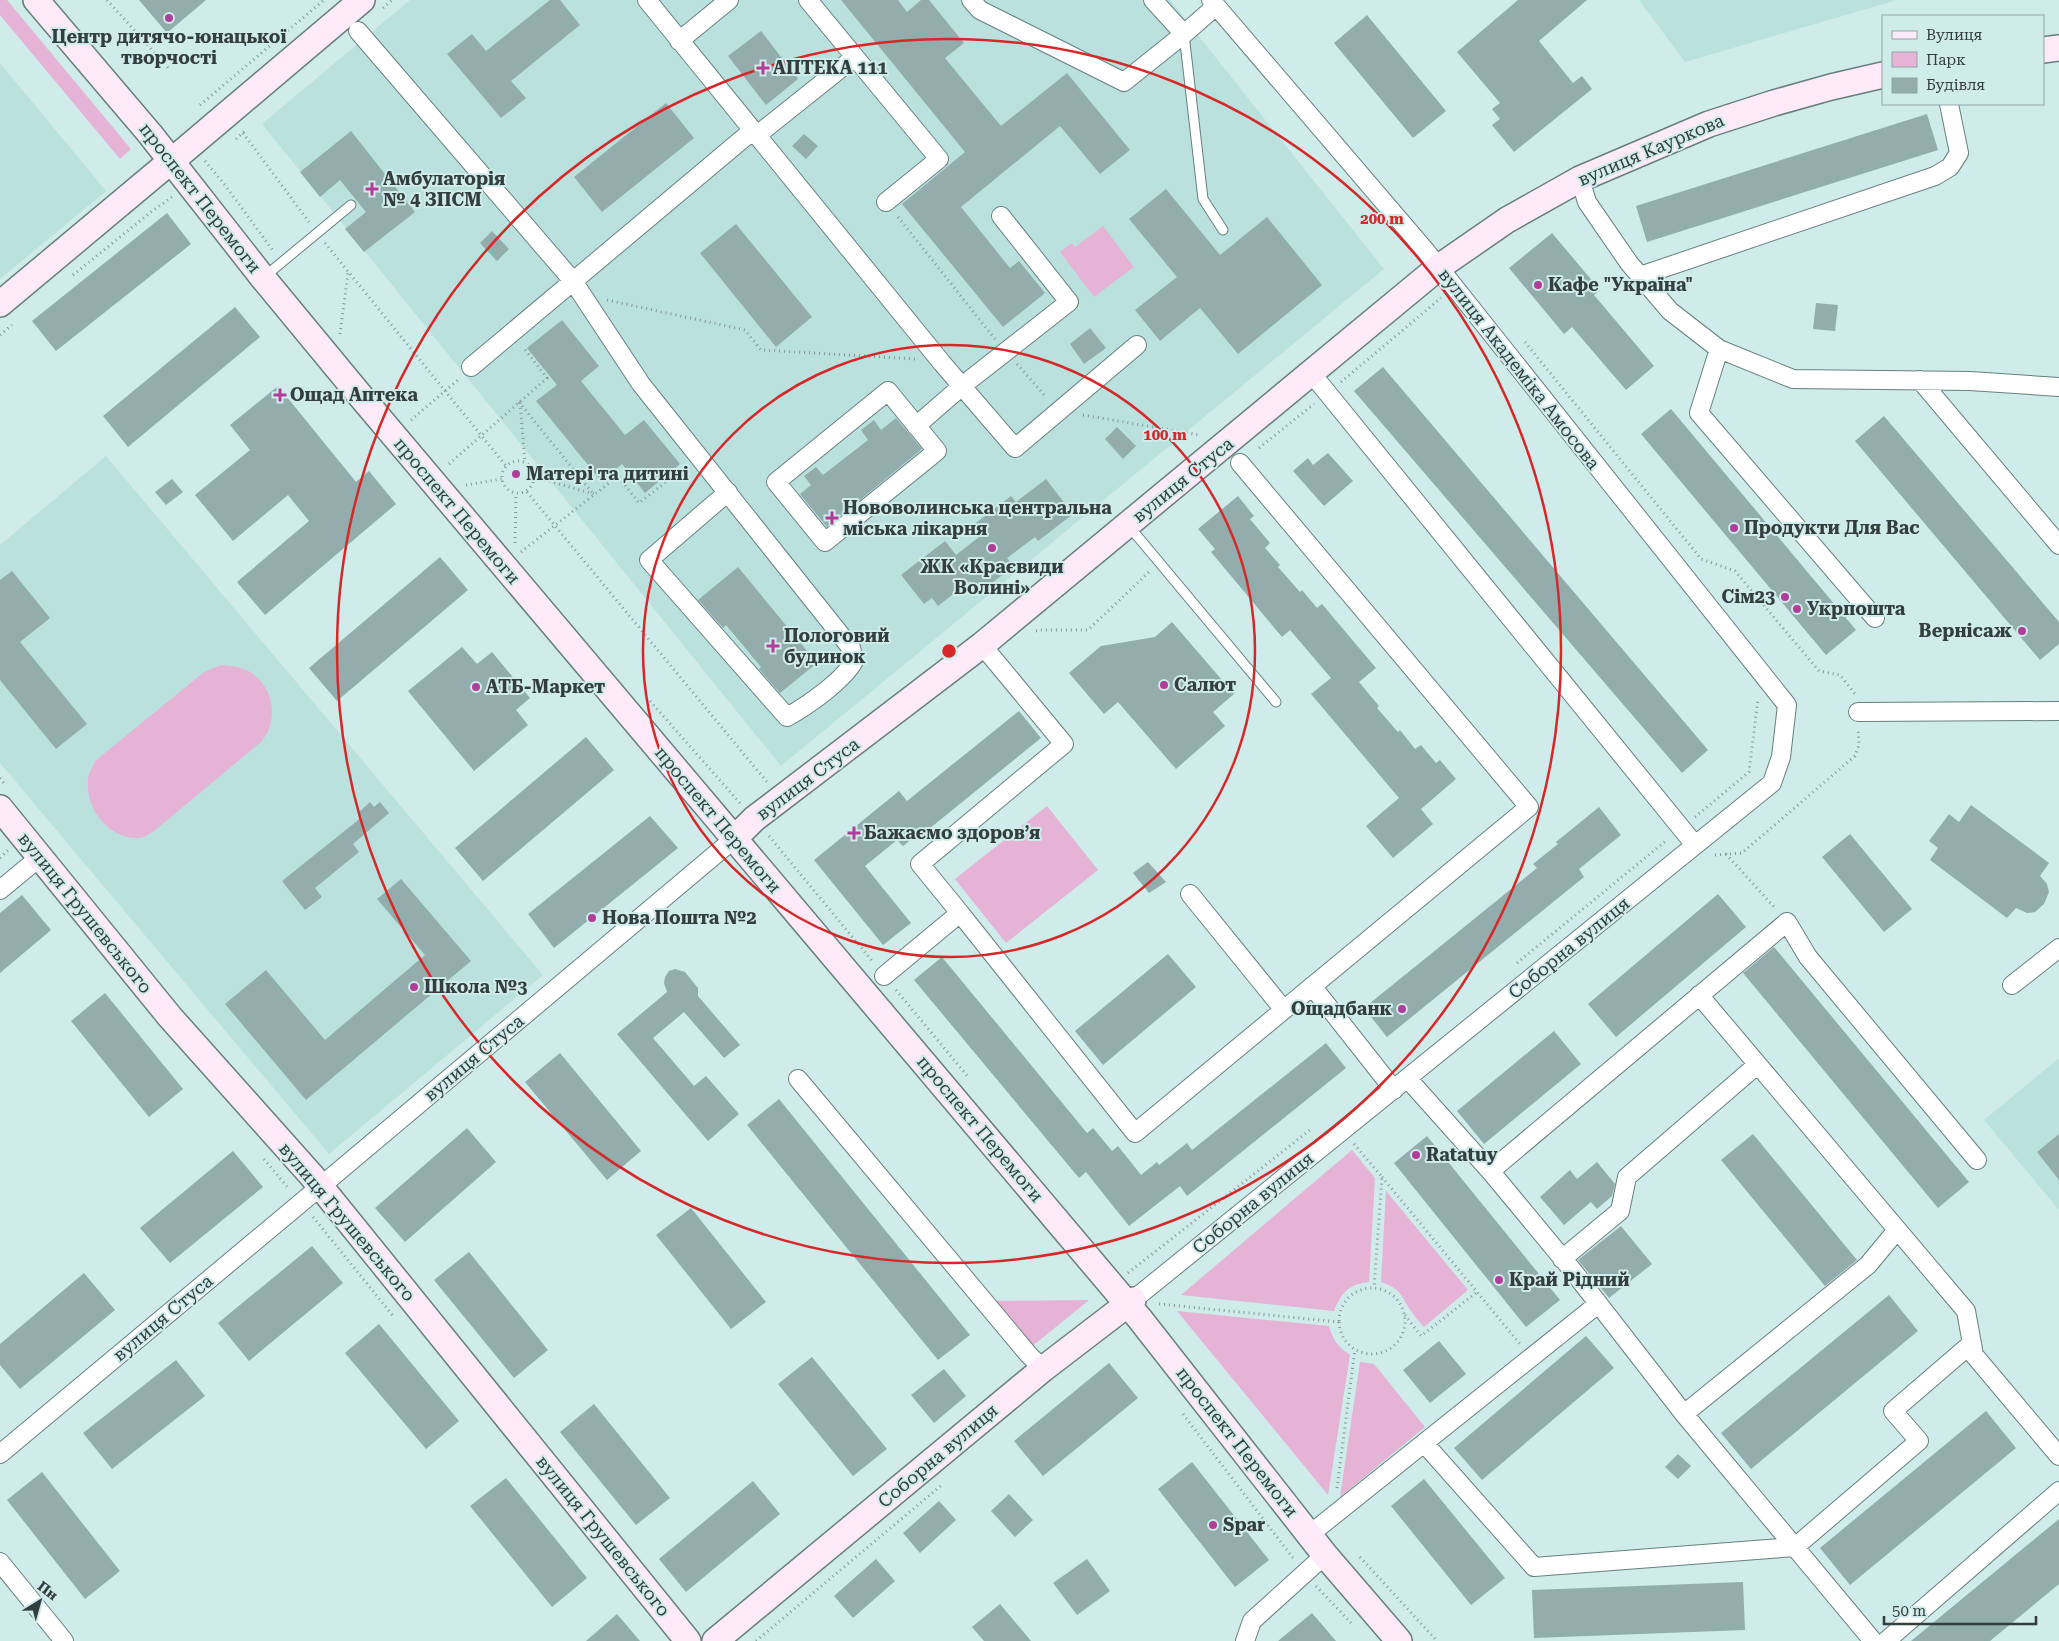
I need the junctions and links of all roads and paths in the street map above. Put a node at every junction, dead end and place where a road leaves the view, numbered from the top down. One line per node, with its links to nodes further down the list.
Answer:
1 (36, 0): 23 (street, проспект Перемоги)
2 (107, 0): 17 (path)
3 (324, 0): 20 (path)
4 (362, 0): 23 (street)
5 (647, 0): 13 (street)
6 (729, 0): 13 (street)
7 (808, 0): 16 (street)
8 (971, 0): 12 (street)
9 (1153, 0): 12 (street)
10 (1214, 3): 12 (street); 31 (street, вулиця Академіка Амосова)
11 (358, 31): 36 (street)
12 (1184, 34): 29 (lane)
13 (679, 41): 22 (street)
14 (2059, 48): 15 (street)
15 (2044, 50)
16 (855, 57): 22 (street); 26 (street)
17 (170, 70)
18 (1882, 76): 24 (street, вулиця Кауркова)
19 (1950, 105): 34 (street)
20 (196, 108)
21 (243, 133): 30 (path)
22 (754, 133): 36 (street); 47 (street)
23 (187, 155): 25 (street, проспект Перемоги); 25 (path); 32 (path); 37 (street)
24 (1580, 178): 31 (street, вулиця Кауркова); 34 (street)
25 (190, 182): 32 (street, проспект Перемоги); 35 (path)
26 (886, 202): 46 (path)
27 (351, 205): 30 (lane)
28 (1001, 216): 46 (street)
29 (1223, 230)
30 (317, 234): 32 (lane); 33 (path)
31 (1439, 267): 49 (street, вулиця Стуса); 91 (street, вулиця Академіка Амосова)
32 (272, 270): 96 (street, проспект Перемоги)
33 (348, 272): 40 (path); 53 (path)
34 (1640, 276): 45 (street)
35 (68, 279)
36 (578, 288): 47 (path); 48 (street); 63 (street)
37 (8, 313): 39 (path)
38 (334, 327): 40 (path)
39 (0, 334)
40 (340, 334): 42 (path)
41 (1521, 337): 89 (path)
42 (346, 341)
43 (1137, 345): 55 (street)
44 (520, 346): 54 (path)
45 (1719, 349): 50 (street); 83 (street)
46 (1006, 351): 51 (street); 55 (path)
47 (942, 362): 51 (street)
48 (471, 367): 53 (path)
49 (1312, 374): 78 (street, вулиця Стуса); 95 (street)
50 (1920, 380): 52 (street); 82 (street)
51 (962, 386): 55 (street); 58 (street)
52 (2059, 387)
53 (445, 391): 57 (path); 60 (path)
54 (520, 402): 60 (path); 64 (path); 77 (path)
55 (1058, 411): 61 (path)
56 (405, 413): 57 (path)
57 (411, 420): 59 (path)
58 (916, 426): 58 (street)
59 (417, 427)
60 (481, 436): 66 (path); 67 (path)
61 (1204, 436)
62 (443, 457): 66 (path)
63 (697, 457): 75 (street); 77 (path)
64 (525, 462): 67 (path); 69 (path)
65 (1240, 463): 109 (street)
66 (450, 464): 68 (path)
67 (506, 466): 71 (path)
68 (455, 471)
69 (535, 477): 74 (path); 77 (path)
70 (461, 478): 72 (path)
71 (502, 479): 72 (path); 76 (path)
72 (466, 485): 73 (path)
73 (472, 492)
74 (526, 492): 76 (path); 79 (path)
75 (728, 492): 75 (street)
76 (516, 493): 81 (path)
77 (594, 494): 79 (path)
78 (1128, 525): 84 (street, вулиця Стуса); 87 (lane)
79 (554, 526): 81 (path); 92 (path)
80 (509, 536): 81 (path)
81 (515, 544)
82 (2059, 545)
83 (1875, 618)
84 (982, 645): 94 (street, вулиця Стуса); 103 (street)
85 (644, 694): 94 (path)
86 (1759, 700): 95 (path)
87 (1276, 702)
88 (2059, 711): 89 (street)
89 (1858, 712): 90 (path)
90 (1855, 756)
91 (1782, 757): 98 (street, Соборна вулиця)
92 (769, 785)
93 (0, 808): 100 (street, вулиця Грушевського)
94 (754, 819): 96 (street, вулиця Стуса); 107 (path)
95 (1681, 828): 98 (street); 106 (path)
96 (735, 838): 123 (street, вулиця Стуса); 127 (street, проспект Перемоги)
97 (4, 844): 100 (path)
98 (1695, 845): 114 (street, Соборна вулиця)
99 (1726, 854): 104 (path)
100 (33, 864): 101 (street); 123 (street, вулиця Грушевського)
101 (0, 890)
102 (1190, 894): 111 (street)
103 (960, 913): 107 (street); 111 (street)
104 (1787, 922): 110 (street); 120 (street)
105 (2059, 948): 108 (street)
106 (1512, 966)
107 (884, 976): 115 (path)
108 (2012, 985)
109 (1312, 986): 111 (street); 116 (street)
110 (1699, 995): 112 (street); 121 (street)
111 (1284, 1010)
112 (1757, 1065): 125 (street); 126 (street)
113 (798, 1079): 138 (street)
114 (1408, 1079): 116 (street, Соборна вулиця); 121 (street)
115 (972, 1082)
116 (1394, 1090): 127 (street, Соборна вулиця)
117 (1313, 1127): 127 (path)
118 (1350, 1140): 122 (path)
119 (261, 1155): 124 (path)
120 (1977, 1160)
121 (1491, 1172): 126 (street)
122 (1382, 1177): 128 (path); 129 (path)
123 (320, 1187): 124 (street, вулиця Стуса); 154 (street, вулиця Грушевського)
124 (301, 1203): 133 (path); 142 (street, вулиця Стуса)
125 (1897, 1230): 135 (street); 140 (street)
126 (1562, 1258): 131 (street)
127 (1128, 1286): 138 (street, Соборна вулиця); 147 (street, проспект Перемоги)
128 (1374, 1288): 132 (path); 134 (path)
129 (1477, 1292): 132 (path); 137 (path)
130 (1158, 1304): 134 (path)
131 (1598, 1304): 137 (street); 140 (street)
132 (1405, 1315): 136 (path)
133 (398, 1321)
134 (1339, 1322): 136 (path)
135 (1972, 1343): 143 (street); 148 (street)
136 (1355, 1349): 146 (path)
137 (1531, 1357): 141 (street)
138 (1044, 1369): 155 (street, Соборна вулиця)
139 (1181, 1411): 151 (path)
140 (1684, 1414): 148 (street)
141 (1424, 1443): 146 (street); 148 (street)
142 (0, 1454)
143 (2059, 1456)
144 (947, 1481): 156 (path)
145 (2059, 1491): 160 (street)
146 (1334, 1515): 147 (street)
147 (1309, 1535): 149 (street, проспект Перемоги)
148 (1796, 1547): 159 (street)
149 (1325, 1555): 151 (street); 158 (street, проспект Перемоги)
150 (0, 1562): 153 (street)
151 (1304, 1573): 152 (path); 157 (street)
152 (1355, 1628)
153 (64, 1641)
154 (688, 1641)
155 (715, 1641)
156 (756, 1641)
157 (1245, 1641)
158 (1399, 1641)
159 (1873, 1641)
160 (1886, 1641)

